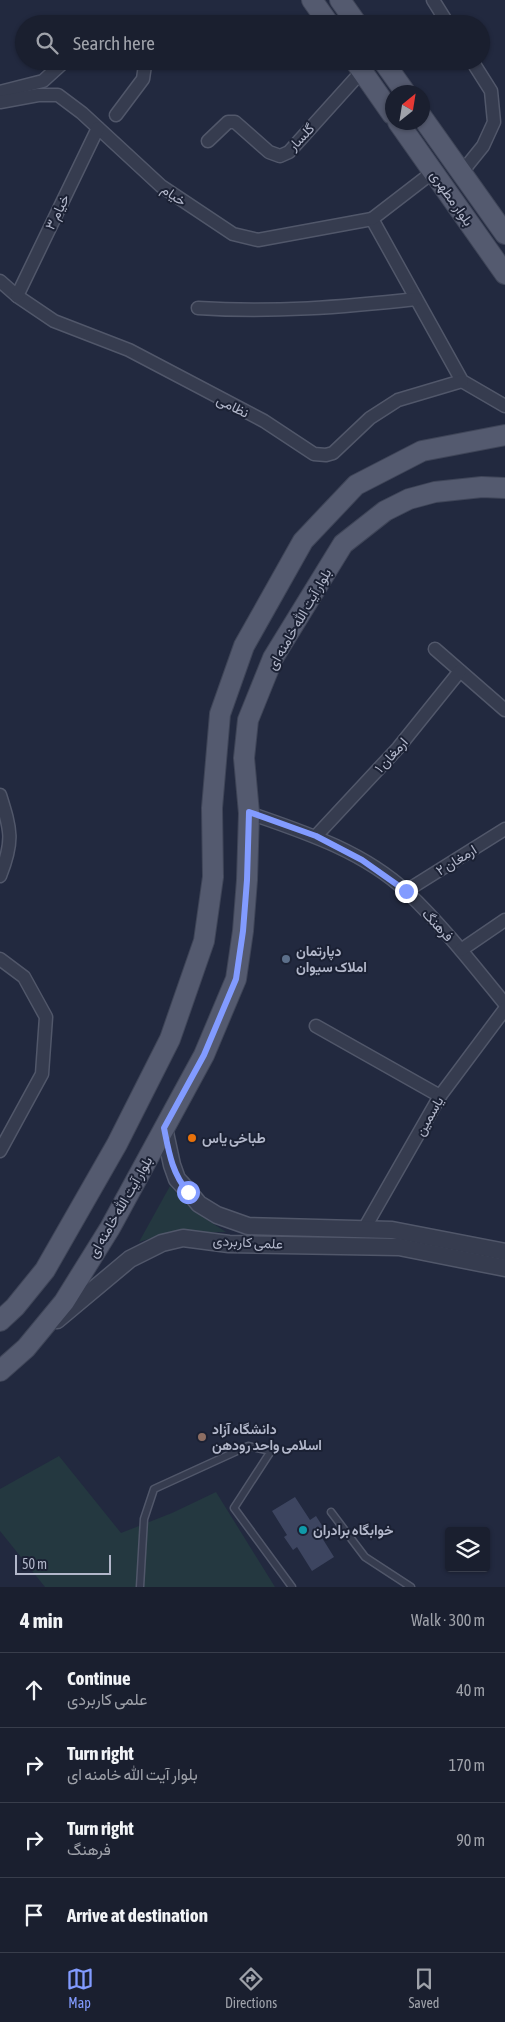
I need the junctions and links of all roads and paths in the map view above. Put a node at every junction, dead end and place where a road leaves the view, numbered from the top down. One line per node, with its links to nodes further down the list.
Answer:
1 (312, 0): 4 (main road)
2 (340, 0): 5 (main road)
3 (433, 0): 6 (street)
4 (323, 15)
5 (351, 15)
6 (442, 15)
7 (56, 70): 14 (street)
8 (144, 70): 17 (street)
9 (356, 70): 21 (street, گلسار)
10 (362, 70): 16 (main road)
11 (389, 70): 13 (main road)
12 (478, 70): 23 (street)
13 (400, 85)
14 (0, 92)
15 (0, 102): 18 (street, خیام)
16 (385, 104)
17 (116, 115)
18 (98, 128): 24 (street, خیام); 28 (street, خیام ۳)
19 (430, 128): 23 (main road, بلوار مطهری)
20 (404, 130): 22 (main road, بلوار مطهری)
21 (208, 141)
22 (433, 172): 24 (street, خیام); 26 (main road, بلوار مطهری)
23 (462, 172): 25 (main road, بلوار مطهری)
24 (372, 219): 29 (street)
25 (505, 234)
26 (505, 274)
27 (0, 281): 28 (street, نظامی)
28 (17, 296): 31 (street, نظامی)
29 (416, 299): 30 (street); 31 (street)
30 (198, 308)
31 (462, 381): 32 (street)
32 (505, 406)
33 (505, 435): 55 (main road)
34 (505, 488): 39 (main road, بلوار آیت الله خامنه ای)
35 (435, 648): 36 (street)
36 (460, 671): 37 (street); 41 (street, ارمغان ۱)
37 (505, 710)
38 (0, 795): 42 (street)
39 (249, 812): 41 (street, فرهنگ); 51 (main road, بلوار آیت الله خامنه ای)
40 (505, 829): 43 (street, ارمغان ۲)
41 (316, 836): 43 (street, فرهنگ)
42 (0, 876)
43 (406, 891): 45 (street, فرهنگ)
44 (505, 920): 45 (street)
45 (461, 950): 47 (street, فرهنگ)
46 (0, 959): 52 (street)
47 (505, 1004)
48 (505, 1009): 50 (street, یاسمین)
49 (316, 1026): 50 (street)
50 (440, 1096): 53 (street, یاسمین)
51 (164, 1128): 53 (street, علمی کاربردی); 56 (main road, بلوار آیت الله خامنه ای)
52 (0, 1151)
53 (364, 1229): 54 (street, علمی کاربردی)
54 (499, 1259): 56 (street, علمی کاربردی)
55 (0, 1321)
56 (26, 1348): 57 (main road, بلوار آیت الله خامنه ای)
57 (0, 1371)
58 (331, 1512): 61 (lane)
59 (140, 1587): 60 (lane)
60 (292, 1587)
61 (411, 1587)

